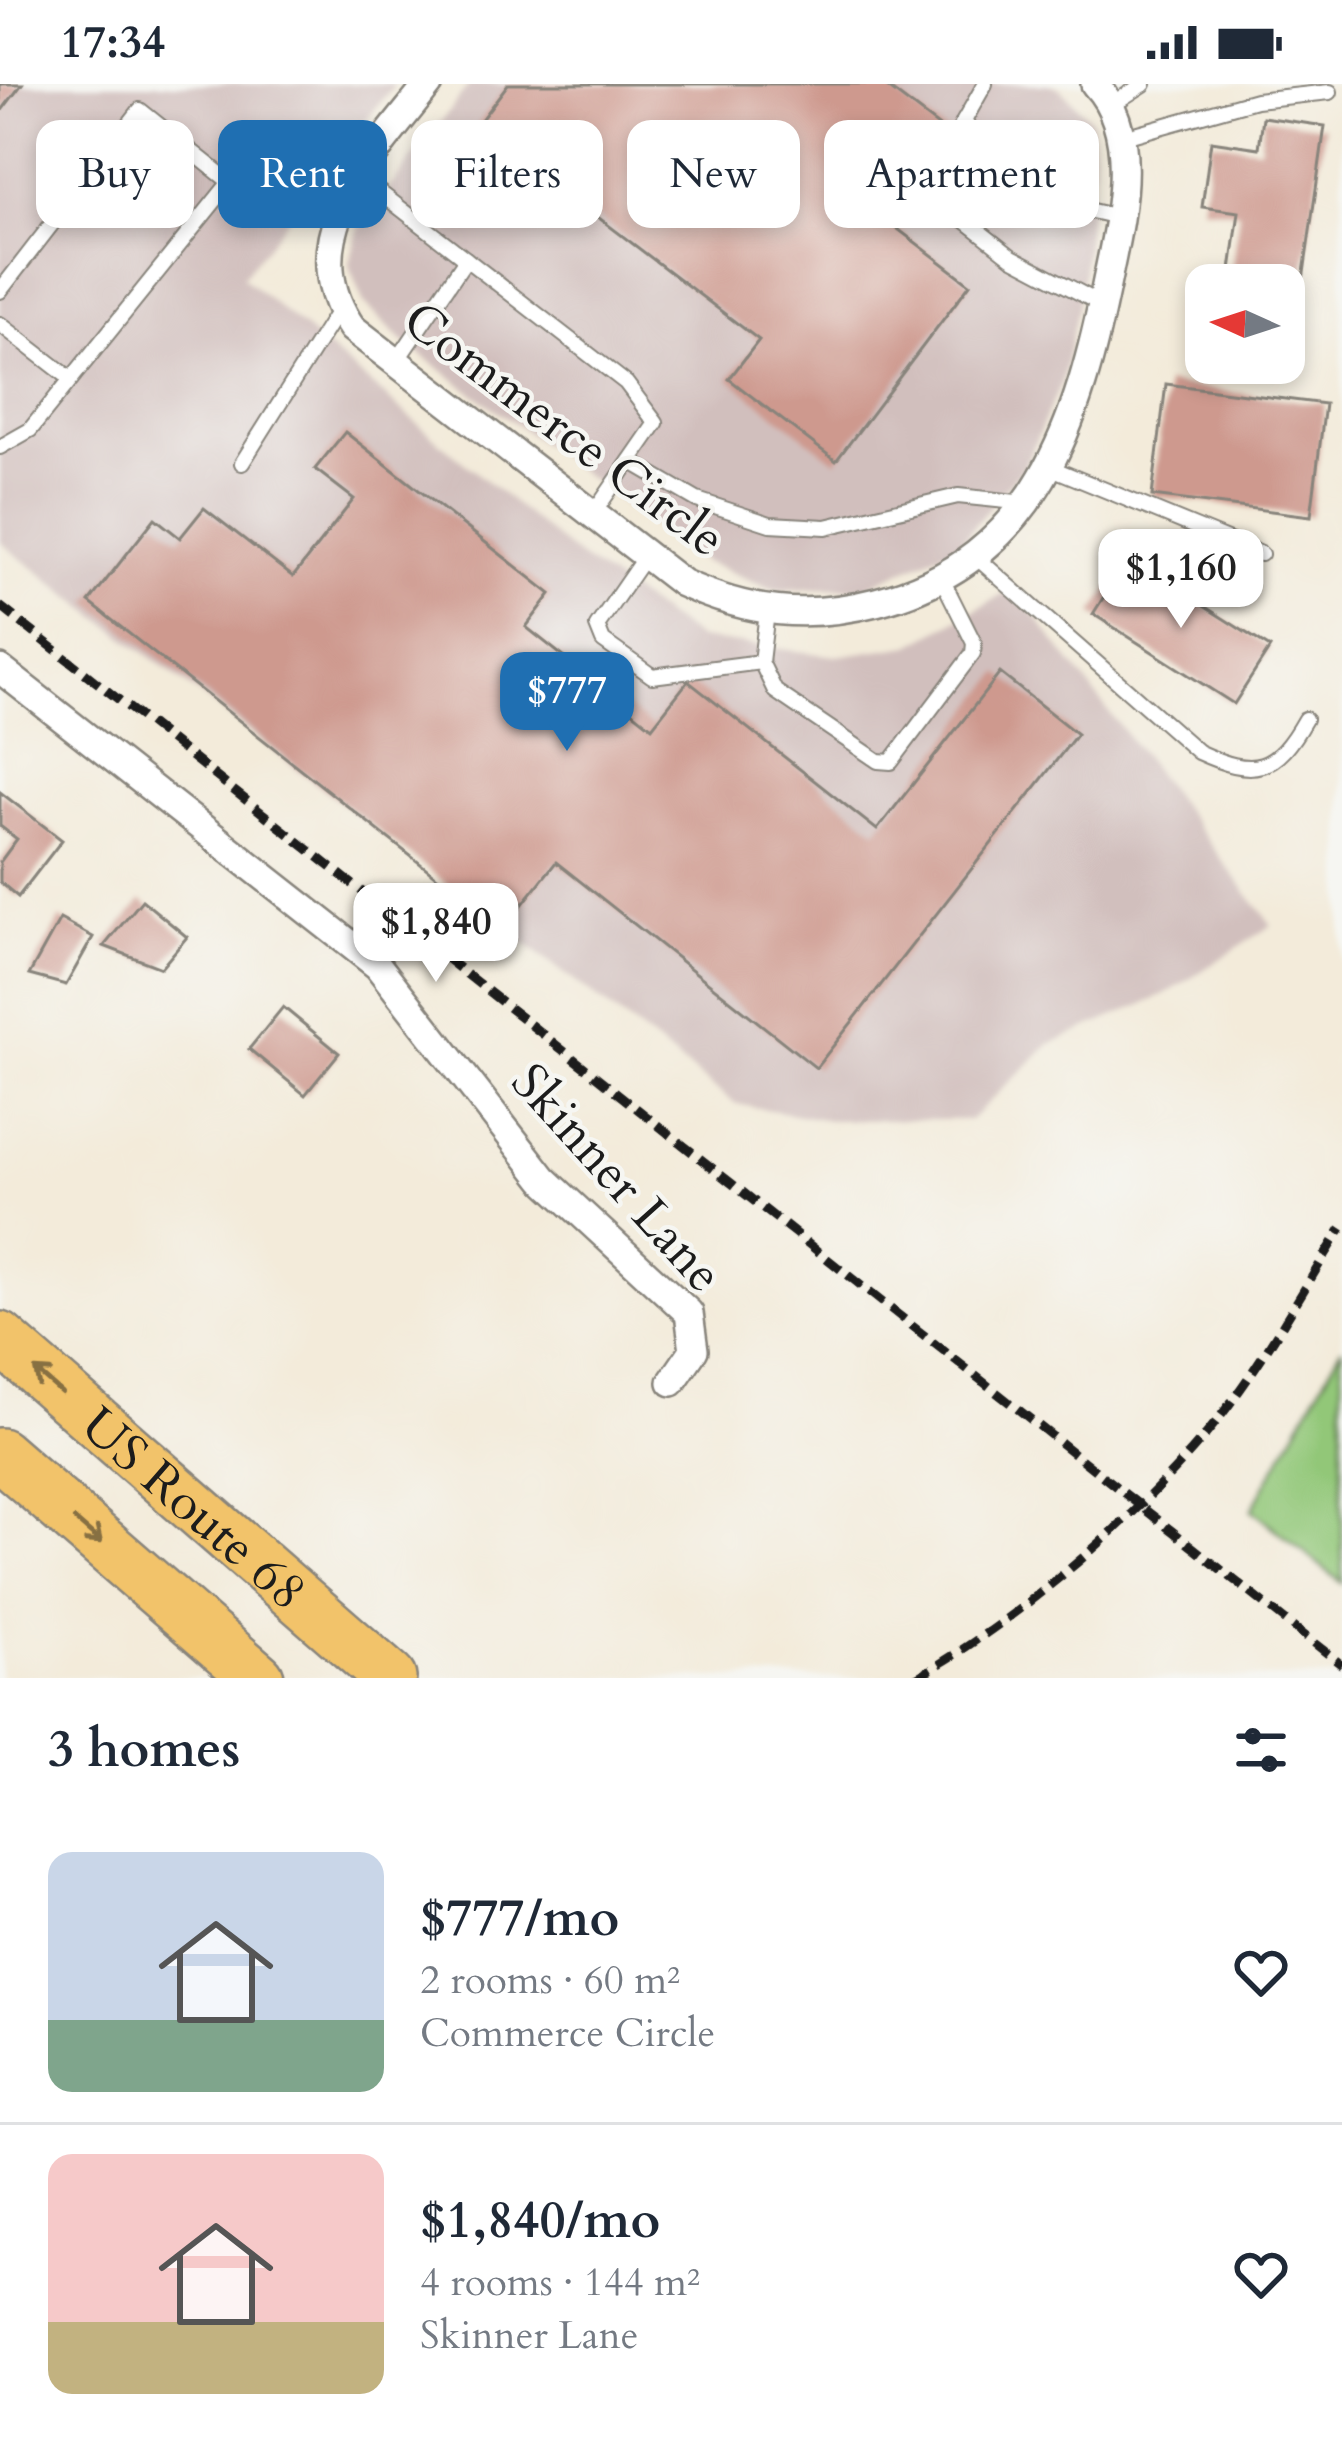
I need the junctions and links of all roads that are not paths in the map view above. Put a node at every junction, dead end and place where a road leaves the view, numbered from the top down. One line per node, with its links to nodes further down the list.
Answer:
1 (429, 84): 8 (street, Commerce Circle)
2 (985, 84): 6 (lane)
3 (1144, 84): 5 (lane)
4 (1330, 92): 7 (lane)
5 (1103, 94): 7 (street, Commerce Circle)
6 (965, 120)
7 (1120, 138): 13 (street, Commerce Circle)
8 (387, 141)
9 (218, 172): 17 (lane)
10 (218, 197): 22 (lane)
11 (387, 198): 16 (lane)
12 (1099, 213): 13 (lane)
13 (1118, 217): 18 (street, Commerce Circle)
14 (335, 228): 19 (street, Commerce Circle)
15 (975, 228): 18 (lane)
16 (466, 259): 21 (lane); 24 (lane)
17 (0, 291)
18 (1102, 305): 26 (street, Commerce Circle)
19 (339, 309): 21 (street, Commerce Circle); 25 (lane)
20 (0, 324): 22 (lane)
21 (394, 365): 28 (street, Commerce Circle)
22 (71, 379): 23 (lane)
23 (0, 447)
24 (630, 461): 27 (lane); 28 (lane)
25 (242, 463)
26 (1049, 467): 27 (street, Commerce Circle); 29 (lane)
27 (1026, 503): 30 (street, Commerce Circle)
28 (591, 517): 31 (street, Commerce Circle)
29 (1261, 554)
30 (976, 557): 32 (street, Commerce Circle); 36 (lane)
31 (644, 558): 33 (street, Commerce Circle); 34 (lane)
32 (942, 579): 33 (street, Commerce Circle); 34 (lane)
33 (767, 612): 34 (lane)
34 (761, 662)
35 (0, 670): 38 (street, Skinner Lane)
36 (1305, 719)
37 (0, 1339): 41 (highway, US Route 68, one-way to 37)
38 (672, 1382)
39 (0, 1454): 40 (highway, US Route 68, one-way to 40)
40 (258, 1678)
41 (390, 1678)

